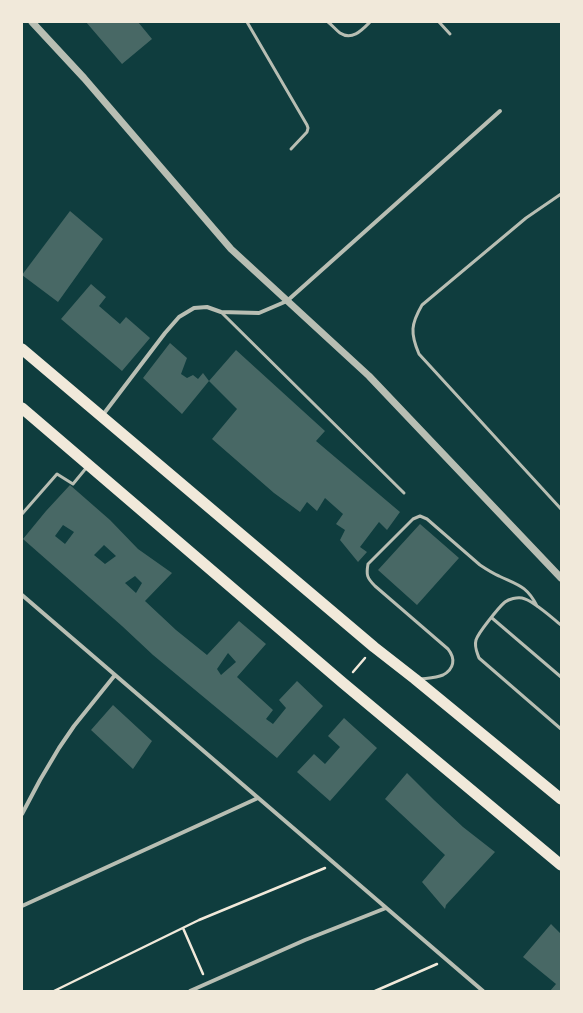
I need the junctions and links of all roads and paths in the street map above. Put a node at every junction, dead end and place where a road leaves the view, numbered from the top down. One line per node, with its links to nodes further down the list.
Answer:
1 (32, 22): 10 (street)
2 (247, 22): 8 (lane)
3 (328, 22): 4 (lane)
4 (370, 22)
5 (439, 22): 6 (lane)
6 (450, 34)
7 (500, 111): 10 (street)
8 (291, 149)
9 (561, 194): 17 (lane)
10 (288, 301): 11 (street); 19 (street)
11 (221, 312): 14 (street); 16 (lane)
12 (22, 349): 14 (highway)
13 (22, 408): 15 (highway)
14 (102, 416): 24 (highway)
15 (88, 465): 18 (lane); 28 (highway)
16 (404, 493)
17 (561, 509)
18 (22, 514)
19 (561, 578)
20 (22, 595): 25 (street)
21 (537, 606): 22 (lane); 23 (lane); 27 (lane)
22 (492, 618): 26 (lane); 29 (lane)
23 (561, 625)
24 (374, 647): 27 (highway); 28 (path)
25 (115, 675): 30 (street); 32 (street)
26 (561, 677)
27 (415, 679): 31 (highway)
28 (343, 683): 34 (highway)
29 (561, 729)
30 (258, 798): 33 (street); 35 (street)
31 (561, 799)
32 (22, 814)
33 (336, 864): 36 (street); 37 (path)
34 (561, 865)
35 (22, 906)
36 (386, 908): 38 (street); 39 (street)
37 (183, 928): 39 (path); 40 (path)
38 (447, 960): 42 (path); 43 (street)
39 (207, 983): 41 (street)
40 (54, 991)
41 (190, 991)
42 (375, 991)
43 (483, 991)

